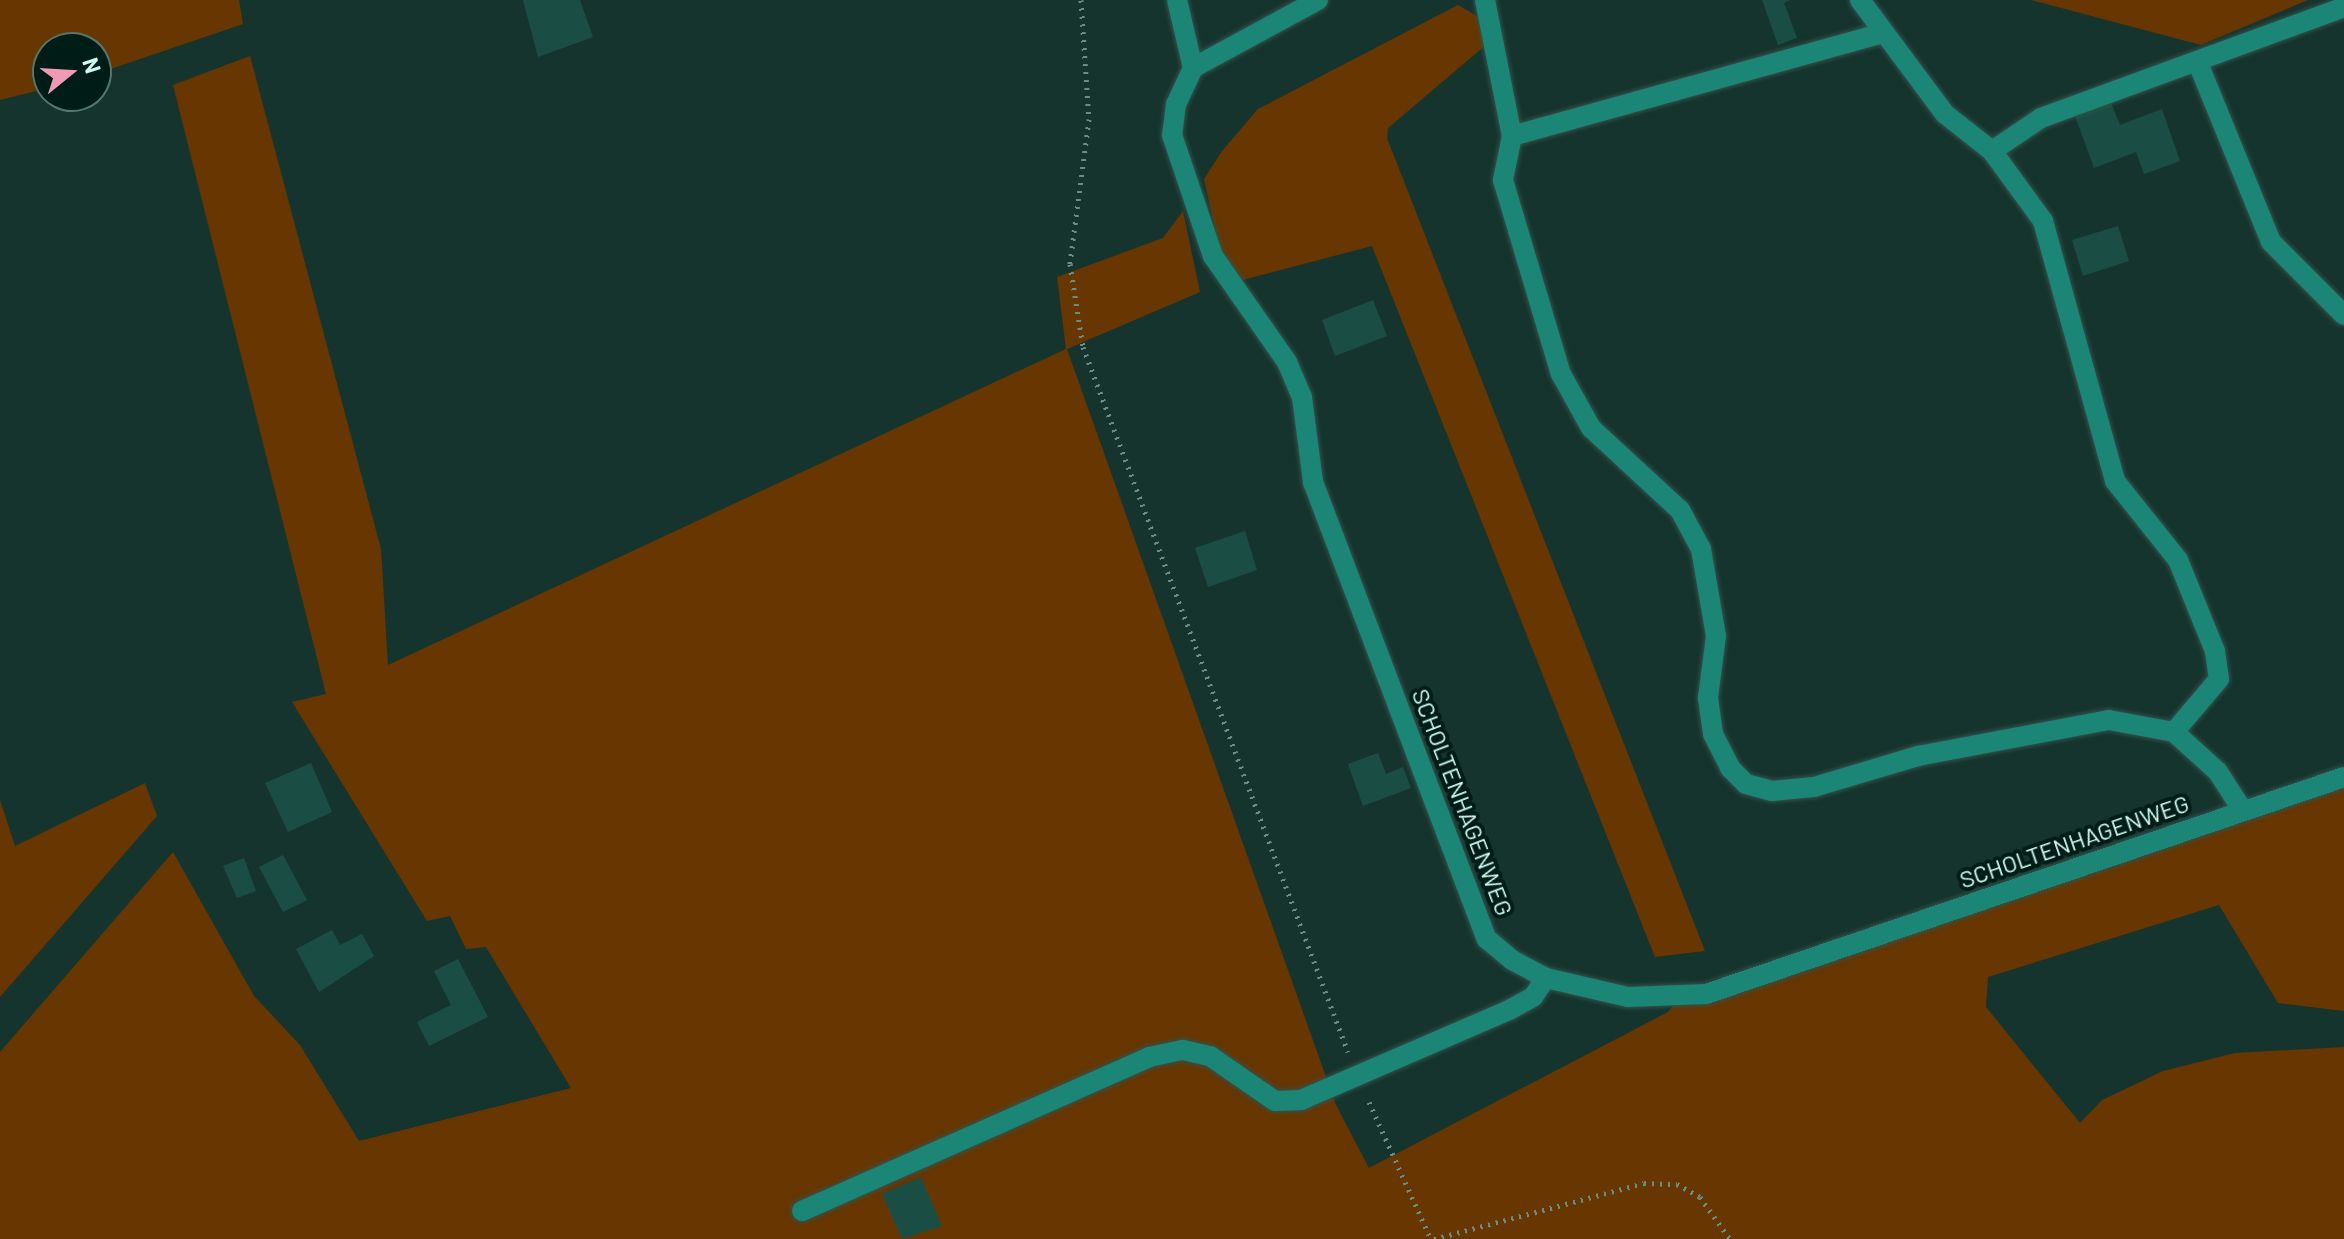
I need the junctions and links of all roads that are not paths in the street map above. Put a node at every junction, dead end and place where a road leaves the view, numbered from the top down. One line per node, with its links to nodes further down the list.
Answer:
1 (1177, 0): 8 (lane)
2 (1318, 0): 8 (lane)
3 (1860, 0): 6 (lane)
4 (1480, 1): 9 (lane)
5 (2344, 7): 7 (lane)
6 (1881, 34): 9 (lane); 10 (lane)
7 (2198, 63): 10 (lane); 11 (lane)
8 (1193, 68): 15 (lane, SCHOLTENHAGENWEG)
9 (1512, 136): 12 (lane)
10 (1992, 151): 12 (lane)
11 (2344, 315)
12 (2174, 732): 14 (lane)
13 (2344, 777): 14 (lane, SCHOLTENHAGENWEG)
14 (2243, 811): 15 (lane, SCHOLTENHAGENWEG)
15 (1546, 978): 16 (lane)
16 (802, 1211)

